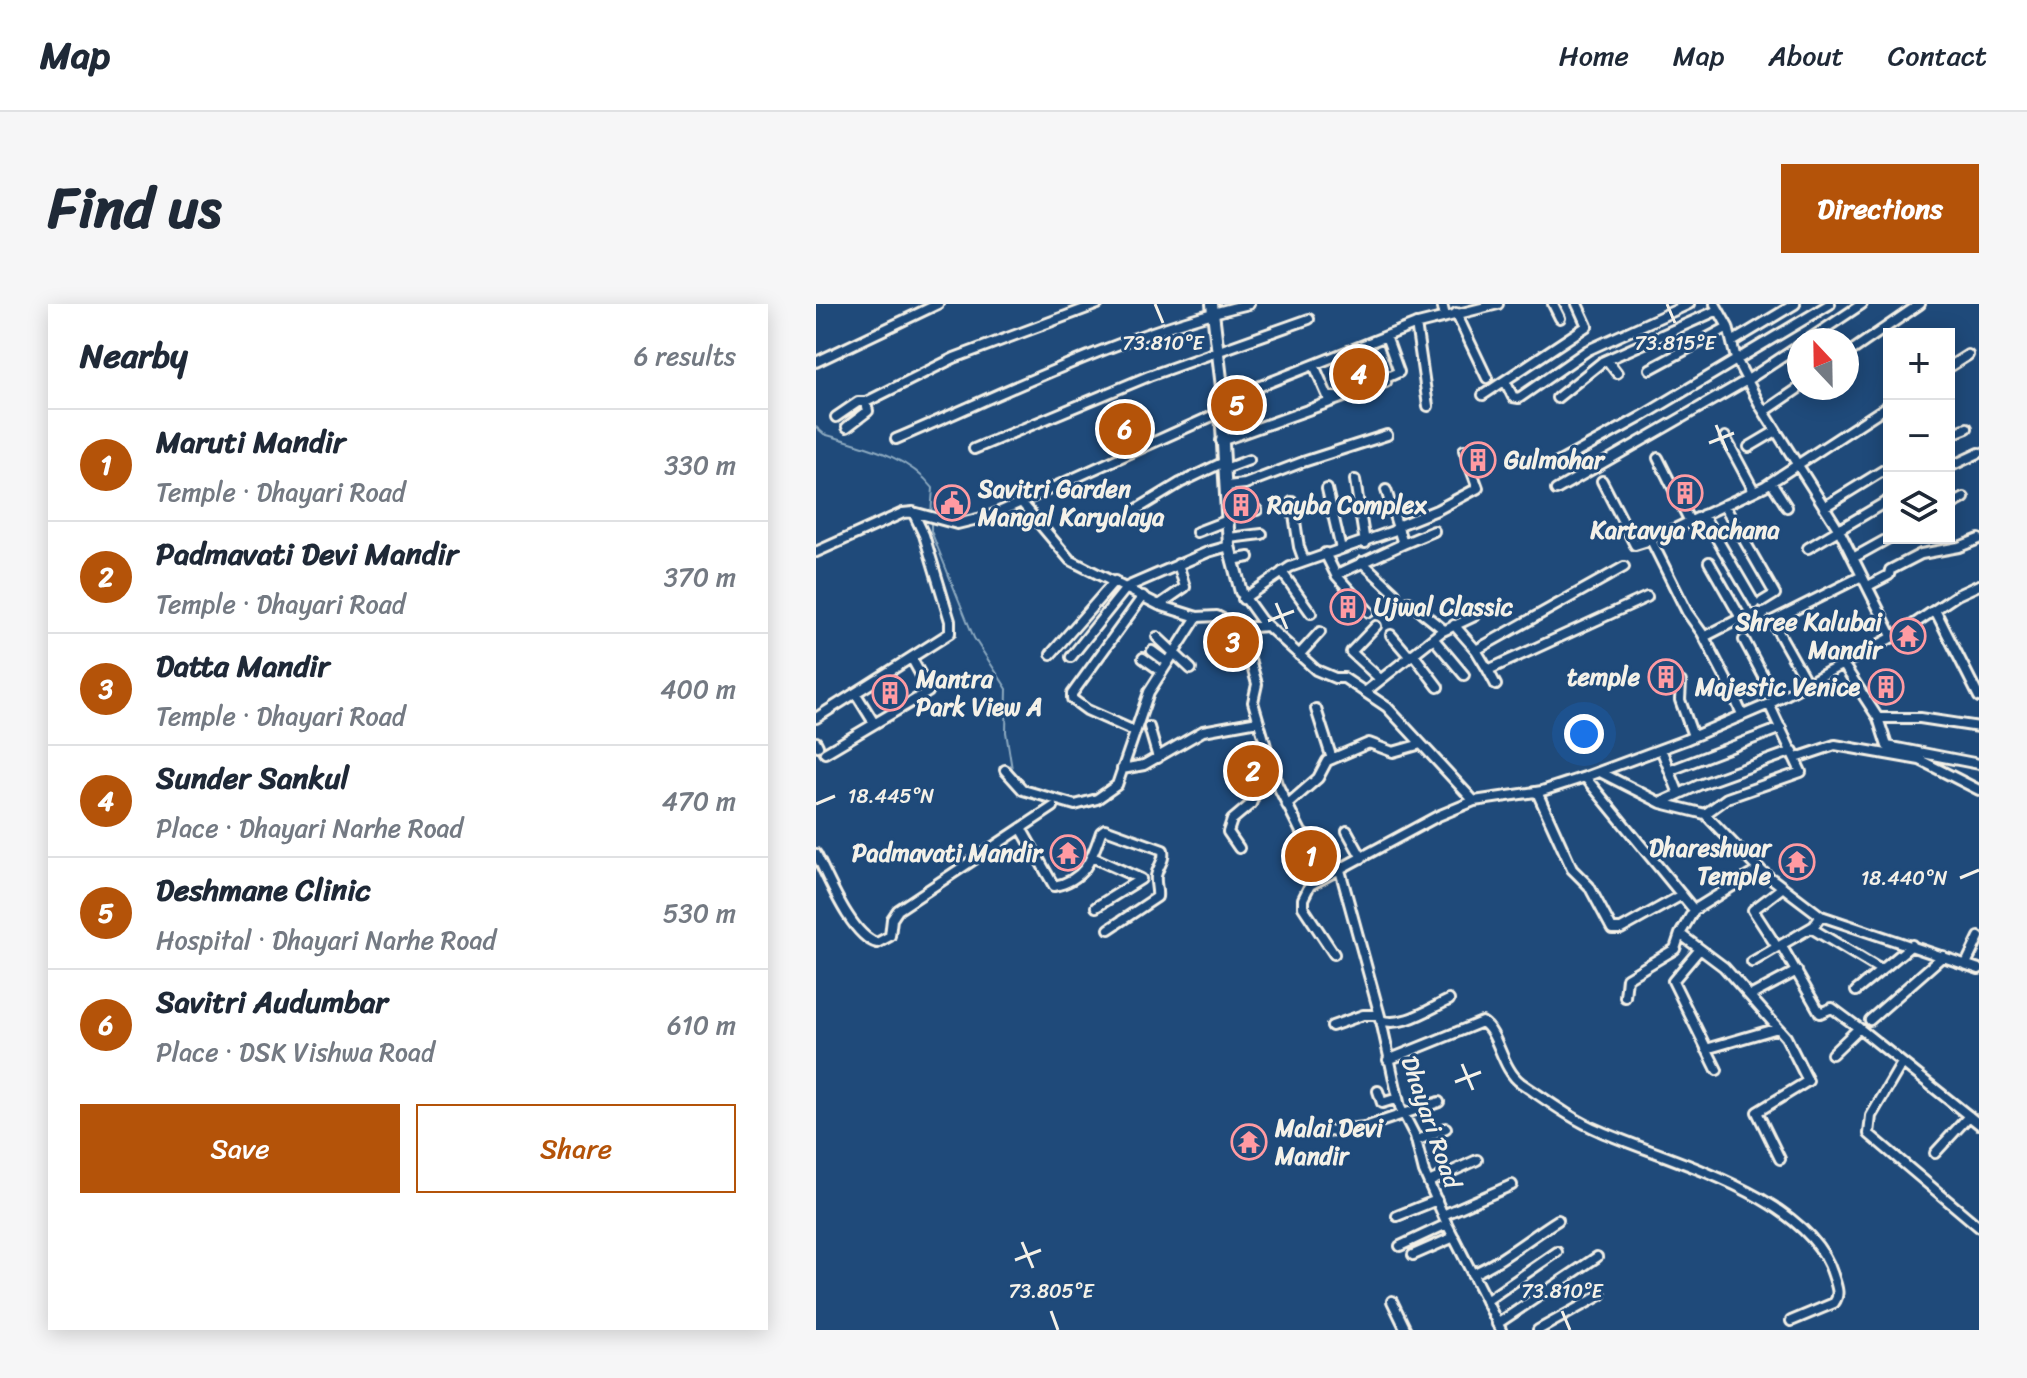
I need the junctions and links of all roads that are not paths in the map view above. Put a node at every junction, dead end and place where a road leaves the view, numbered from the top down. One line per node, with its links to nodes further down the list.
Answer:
1 (938, 304): 30 (street)
2 (1098, 304): 42 (street)
3 (1249, 304): 14 (street)
4 (1442, 304): 16 (street)
5 (1495, 304): 15 (street)
6 (1553, 304): 17 (street)
7 (1577, 304): 37 (street)
8 (1689, 304): 37 (street)
9 (1795, 304): 23 (street)
10 (1830, 304): 28 (street)
11 (1862, 304): 21 (street)
12 (1920, 304): 24 (street)
13 (1716, 307): 20 (street); 29 (street)
14 (1210, 308): 25 (main road); 54 (street)
15 (1456, 313): 16 (street); 35 (street)
16 (1445, 316): 19 (street)
17 (1560, 318)
18 (1309, 319): 25 (street)
19 (1416, 324): 22 (street); 44 (street)
20 (1728, 327): 23 (street); 33 (street)
21 (1826, 328)
22 (1386, 336): 32 (street); 32 (street)
23 (1732, 342): 28 (street)
24 (1859, 346)
25 (1215, 353): 43 (main road); 57 (street)
26 (1787, 354): 36 (street)
27 (1968, 355): 31 (street)
28 (1736, 359): 36 (street); 63 (street)
29 (1607, 360): 34 (street); 41 (street)
30 (816, 362)
31 (1955, 363)
32 (1314, 365): 43 (street)
33 (1650, 369)
34 (1617, 373)
35 (1487, 378)
36 (1749, 379): 46 (street); 73 (street)
37 (1505, 381): 39 (street)
38 (1386, 382): 55 (street)
39 (1483, 395)
40 (1787, 396): 46 (street)
41 (1557, 398)
42 (866, 402): 47 (street); 48 (street)
43 (1220, 403): 55 (main road); 77 (street)
44 (1428, 406)
45 (1883, 409): 64 (street)
46 (1764, 412): 50 (street)
47 (836, 417)
48 (847, 427)
49 (1967, 428): 51 (street)
50 (1776, 431): 56 (street); 64 (street)
51 (1955, 433)
52 (1387, 435): 70 (street)
53 (1725, 437): 74 (street)
54 (896, 439)
55 (1221, 441): 65 (main road)
56 (1749, 447)
57 (974, 449)
58 (1464, 450): 89 (street)
59 (1979, 453): 62 (street)
60 (1658, 458): 88 (street)
61 (1249, 460): 65 (street)
62 (1955, 464)
63 (1554, 465)
64 (1798, 465): 69 (street); 82 (street)
65 (1224, 466): 70 (main road); 84 (street)
66 (1883, 471): 82 (street)
67 (1355, 480): 98 (street)
68 (1602, 481): 95 (street)
69 (1771, 482): 74 (street); 81 (street)
70 (1227, 486): 87 (main road)
71 (1327, 489): 101 (street)
72 (1386, 490): 89 (street)
73 (1556, 490)
74 (1754, 491): 80 (street)
75 (1964, 498): 78 (street)
76 (1292, 502): 107 (street)
77 (1022, 503): 85 (street); 115 (street)
78 (1955, 503)
79 (1883, 504): 90 (street)
80 (1724, 505): 86 (street); 86 (street)
81 (1787, 507)
82 (1824, 507): 90 (street)
83 (1257, 510): 87 (street)
84 (1134, 511)
85 (916, 513): 102 (street); 150 (street)
86 (1703, 515): 88 (street)
87 (1228, 517): 92 (street); 97 (main road)
88 (1690, 522): 95 (street)
89 (1398, 526): 98 (street); 99 (street)
90 (1839, 530): 100 (street); 105 (street)
91 (1434, 531): 99 (street)
92 (1197, 532)
93 (1262, 534): 97 (street)
94 (1979, 539): 116 (street)
95 (1651, 540): 139 (street)
96 (1883, 541): 105 (street)
97 (1229, 542): 106 (main road); 110 (street)
98 (1365, 543): 101 (street)
99 (1403, 544): 108 (street)
100 (1808, 548)
101 (1341, 549): 103 (street)
102 (816, 552)
103 (1325, 553): 107 (street); 113 (street)
104 (1249, 557): 106 (street)
105 (1853, 558): 114 (street)
106 (1232, 560): 121 (main road)
107 (1304, 561): 112 (street)
108 (1362, 562): 113 (street); 119 (street)
109 (1709, 562): 139 (street)
110 (1178, 564): 117 (street); 124 (street)
111 (1624, 567): 142 (street)
112 (1282, 572): 121 (street); 127 (street)
113 (1336, 575): 126 (street)
114 (1862, 576): 116 (street); 159 (street)
115 (1115, 581): 117 (street); 145 (street)
116 (1868, 586): 137 (street)
117 (1127, 587): 120 (street); 148 (street)
118 (1978, 589): 125 (street)
119 (1395, 593)
120 (1143, 596): 124 (street); 175 (street)
121 (1242, 596): 131 (street)
122 (1647, 597): 154 (street)
123 (1409, 602): 134 (street)
124 (1159, 605): 129 (street)
125 (1935, 610): 137 (street); 164 (street)
126 (1369, 612)
127 (1311, 613)
128 (1475, 616): 130 (street)
129 (1197, 617): 133 (street); 144 (street)
130 (1454, 625): 134 (street); 142 (street)
131 (1267, 626): 133 (street); 146 (street)
132 (1376, 626): 157 (street)
133 (1241, 628): 170 (street)
134 (1444, 630): 140 (street)
135 (1320, 632): 146 (street)
136 (1391, 635): 147 (street)
137 (1892, 636): 152 (street)
138 (1157, 637): 144 (street)
139 (1704, 637): 167 (street)
140 (1433, 638): 147 (street); 156 (street)
141 (1744, 640): 165 (street)
142 (1476, 650): 154 (street)
143 (1152, 651): 151 (street)
144 (1174, 651): 151 (street); 153 (street)
145 (1051, 654)
146 (1299, 655): 162 (street)
147 (1411, 655): 157 (street); 161 (street)
148 (1071, 657)
149 (1143, 658): 155 (street)
150 (912, 659): 163 (street); 171 (street)
151 (1167, 662): 155 (street)
152 (1843, 664): 159 (street); 169 (street)
153 (1191, 669)
154 (1488, 670): 160 (street)
155 (1161, 671): 175 (street)
156 (1464, 675)
157 (1380, 679): 162 (street)
158 (1681, 682): 176 (street)
159 (1807, 683): 165 (street)
160 (1496, 685)
161 (1438, 687)
162 (1365, 692): 177 (street)
163 (856, 694): 168 (street); 171 (street)
164 (1979, 697)
165 (1772, 702): 167 (street); 174 (street)
166 (1316, 709): 182 (street)
167 (1742, 714): 176 (street)
168 (816, 718)
169 (1878, 718): 173 (street); 183 (street)
170 (1258, 721): 181 (street); 188 (street)
171 (874, 723): 178 (street)
172 (1149, 727): 181 (street)
173 (1979, 727)
174 (1781, 728): 180 (street); 186 (street)
175 (1134, 731): 184 (street)
176 (1693, 736): 179 (street)
177 (1421, 744): 182 (street); 193 (street)
178 (820, 747)
179 (1661, 749): 186 (street); 187 (street)
180 (1794, 755): 190 (street); 192 (street); 197 (street)
181 (1158, 758): 184 (street)
182 (1332, 759): 195 (street)
183 (1979, 764)
184 (1122, 769): 185 (street)
185 (1005, 770)
186 (1671, 770): 192 (street)
187 (1600, 772): 189 (street); 194 (street)
188 (1274, 773): 195 (street); 200 (street)
189 (1585, 777): 191 (street); 209 (street)
190 (1979, 790)
191 (1537, 792): 193 (street); 209 (street)
192 (1679, 794): 194 (street)
193 (1474, 801): 203 (street)
194 (1661, 803): 197 (street)
195 (1287, 805): 205 (street)
196 (1053, 807): 198 (street)
197 (1705, 814): 204 (street)
198 (1021, 828): 201 (street); 202 (street)
199 (1347, 831): 203 (street)
200 (1239, 848)
201 (816, 854)
202 (1092, 857): 206 (street); 207 (street)
203 (1362, 858): 205 (street)
204 (1760, 869): 208 (street); 211 (street)
205 (1340, 870): 220 (street); 231 (street, Dhayari Road)
206 (1156, 878): 207 (street); 214 (street)
207 (1141, 879): 210 (street)
208 (1783, 887): 212 (street); 218 (street)
209 (1682, 895): 211 (street)
210 (1096, 907)
211 (1694, 910): 215 (street)
212 (1821, 916): 213 (street); 217 (street)
213 (1811, 928): 218 (street); 225 (street)
214 (1109, 929)
215 (1680, 934): 219 (street); 229 (street)
216 (1979, 937): 223 (street)
217 (1912, 945): 221 (street); 225 (street)
218 (1779, 946): 222 (street); 226 (street)
219 (1700, 949): 228 (street); 236 (street)
220 (1334, 954)
221 (1943, 956): 223 (street); 232 (street)
222 (1752, 962)
223 (1966, 964): 224 (street)
224 (1979, 969)
225 (1881, 970): 227 (street)
226 (1797, 971): 228 (street); 235 (street)
227 (1856, 991)
228 (1750, 996): 234 (street)
229 (1625, 997)
230 (1449, 1000): 231 (street)
231 (1380, 1018): 233 (street); 238 (street, Dhayari Road)
232 (1870, 1020)
233 (1332, 1026)
234 (1778, 1028): 236 (street); 253 (street)
235 (1859, 1028): 237 (street); 239 (street)
236 (1706, 1049): 240 (street)
237 (1832, 1054)
238 (1388, 1060): 242 (street, Dhayari Road); 271 (street)
239 (1902, 1063): 247 (street); 261 (street)
240 (1717, 1070)
241 (1378, 1091): 244 (street)
242 (1398, 1098): 244 (street); 245 (street, Dhayari Road)
243 (1439, 1102): 245 (street)
244 (1382, 1103): 246 (street)
245 (1404, 1114): 250 (street); 251 (street, Dhayari Road)
246 (1386, 1115)
247 (1969, 1116): 248 (street); 252 (street)
248 (1979, 1124)
249 (1446, 1128): 251 (street)
250 (1326, 1131)
251 (1416, 1141): 255 (street, Dhayari Road)
252 (1935, 1153)
253 (1780, 1159)
254 (1477, 1160): 255 (street)
255 (1429, 1182): 257 (street, Dhayari Road)
256 (1512, 1185): 259 (street)
257 (1437, 1200): 258 (street); 259 (street, Dhayari Road)
258 (1397, 1216)
259 (1445, 1219): 262 (street, Dhayari Road); 263 (street)
260 (1558, 1220): 267 (street)
261 (1979, 1227)
262 (1454, 1237): 265 (street); 267 (street, Dhayari Road)
263 (1400, 1246)
264 (1557, 1252): 270 (street)
265 (1413, 1255)
266 (1597, 1257): 272 (street)
267 (1472, 1274): 270 (street, Dhayari Road)
268 (1601, 1295): 274 (street)
269 (1392, 1301): 273 (street)
270 (1486, 1301): 272 (street, Dhayari Road)
271 (1791, 1321)
272 (1499, 1327)
273 (1406, 1330)
274 (1538, 1330)

